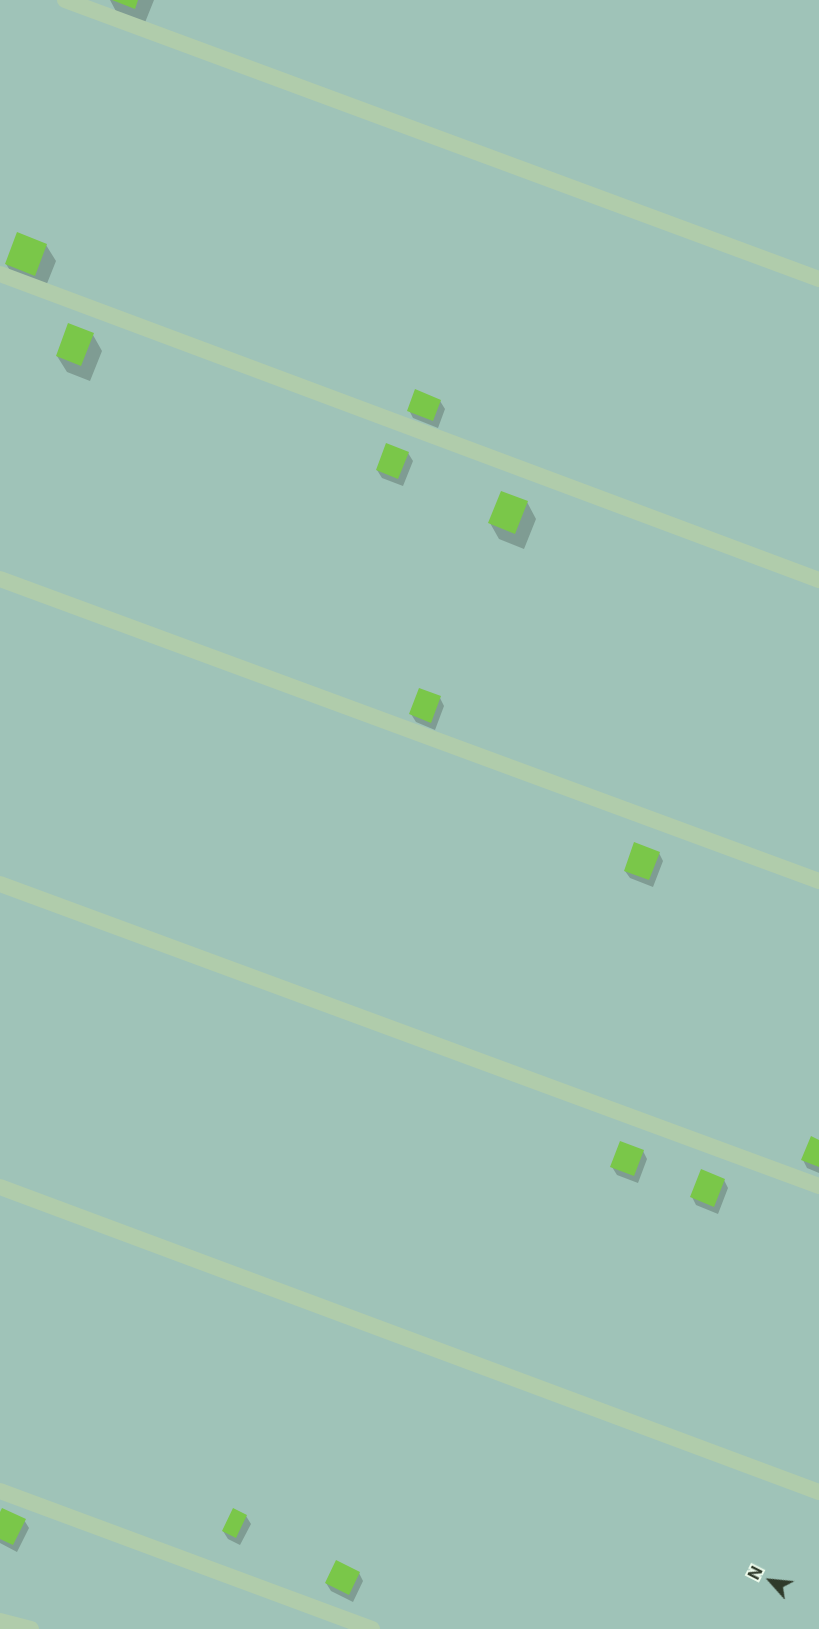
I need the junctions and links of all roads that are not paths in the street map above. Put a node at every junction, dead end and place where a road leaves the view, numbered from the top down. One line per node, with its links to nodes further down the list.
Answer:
1 (65, 0): 3 (lane)
2 (0, 274): 5 (lane)
3 (819, 279)
4 (0, 579): 6 (lane)
5 (819, 580)
6 (819, 881)
7 (0, 884): 8 (lane)
8 (819, 1186)
9 (0, 1187): 11 (lane)
10 (0, 1491): 14 (lane)
11 (819, 1492)
12 (0, 1621): 13 (lane)
13 (31, 1629)
14 (372, 1629)

